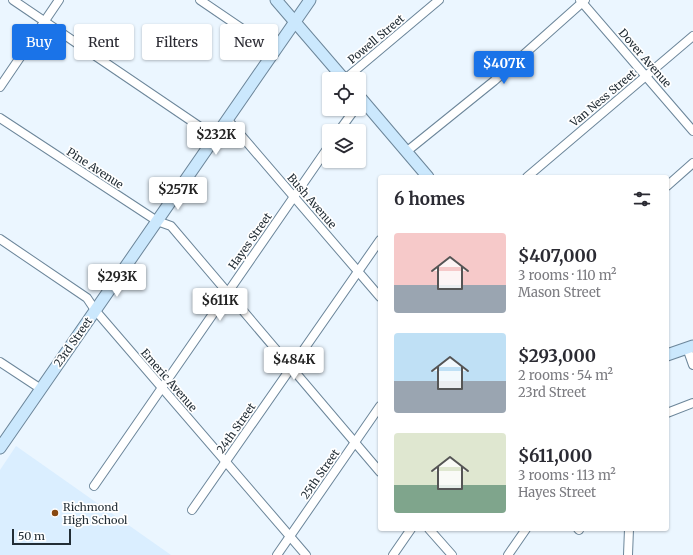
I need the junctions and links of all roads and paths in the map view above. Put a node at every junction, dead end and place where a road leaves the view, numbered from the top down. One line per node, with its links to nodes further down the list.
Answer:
1 (13, 0): 8 (street)
2 (59, 0): 8 (street)
3 (200, 0): 10 (street)
4 (276, 0): 9 (main road)
5 (310, 0): 9 (main road, 23rd Street)
6 (439, 0): 15 (street, Powell Street)
7 (583, 1): 16 (street, Dover Avenue); 23 (street)
8 (44, 21): 17 (street); 22 (street)
9 (295, 22): 12 (main road, 23rd Street); 14 (main road)
10 (235, 24)
11 (693, 36): 16 (street, Van Ness Street)
12 (278, 47)
13 (269, 60): 20 (main road, 23rd Street)
14 (339, 72)
15 (353, 72)
16 (645, 76): 21 (street, Dover Avenue); 27 (street, Van Ness Street)
17 (0, 87)
18 (366, 107): 23 (main road)
19 (0, 118): 30 (street, Pine Avenue)
20 (227, 119): 22 (main road, 23rd Street); 29 (street, Bush Avenue)
21 (693, 131)
22 (216, 137): 30 (main road, 23rd Street)
23 (406, 152): 26 (main road)
24 (322, 156): 29 (street, Hayes Street)
25 (693, 163): 28 (street)
26 (425, 175)
27 (529, 175)
28 (669, 184)
29 (294, 197): 33 (street, Bush Avenue); 34 (street, Hayes Street)
30 (157, 221): 34 (street, Pine Avenue); 36 (main road, 23rd Street)
31 (0, 239): 36 (street, Emeric Avenue)
32 (378, 243): 33 (street, 24th Street)
33 (358, 272): 35 (street, Bush Avenue); 41 (street, 24th Street)
34 (227, 293): 41 (street, Pine Avenue); 42 (street, Hayes Street)
35 (378, 295)
36 (95, 310): 42 (street, Emeric Avenue); 43 (main road, 23rd Street)
37 (690, 347): 38 (main road); 40 (street)
38 (669, 354)
39 (0, 362): 43 (street)
40 (693, 365)
41 (291, 368): 47 (street, Pine Avenue); 49 (street, 24th Street)
42 (162, 388): 49 (street, Emeric Avenue); 51 (street, Hayes Street)
43 (41, 389): 48 (main road, 23rd Street)
44 (693, 403): 46 (street)
45 (378, 409): 47 (street, 25th Street)
46 (669, 412)
47 (355, 443): 50 (street, Pine Avenue); 57 (street, 25th Street)
48 (0, 448)
49 (226, 462): 52 (street, 24th Street); 57 (street, Emeric Avenue)
50 (378, 470)
51 (94, 486)
52 (192, 510)
53 (410, 531): 60 (street)
54 (431, 531): 61 (street)
55 (525, 531): 62 (street)
56 (629, 531): 63 (street)
57 (290, 537): 58 (street, 25th Street); 59 (street, Emeric Avenue)
58 (277, 555)
59 (306, 555)
60 (393, 555)
61 (452, 555)
62 (508, 555)
63 (628, 555)

